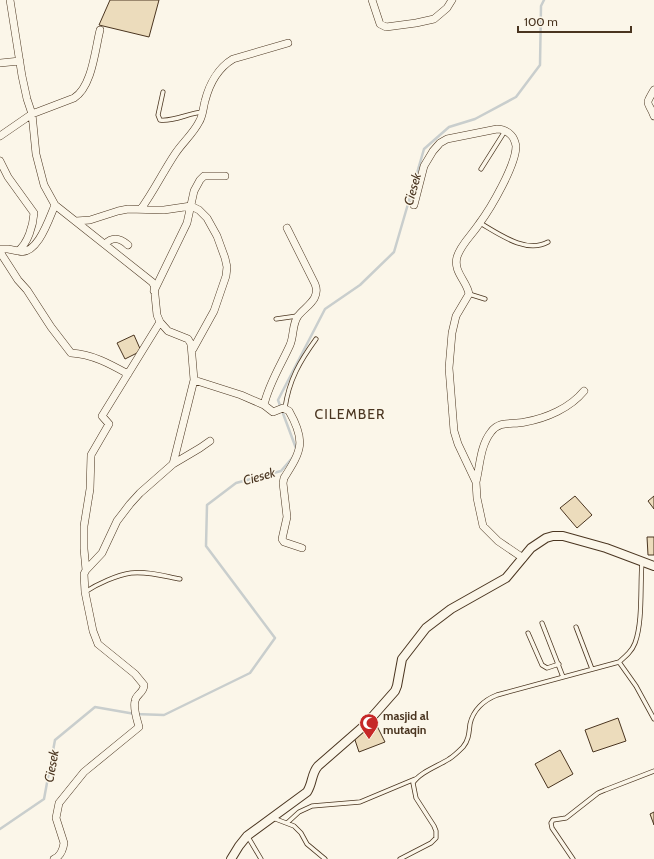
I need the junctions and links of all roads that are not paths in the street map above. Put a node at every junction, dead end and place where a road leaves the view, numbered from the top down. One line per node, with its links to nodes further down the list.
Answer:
1 (10, 0): 6 (street)
2 (372, 0): 3 (street)
3 (452, 0)
4 (100, 30): 11 (street)
5 (288, 43): 10 (street)
6 (20, 61): 7 (street); 11 (street)
7 (0, 63)
8 (654, 90): 12 (street)
9 (163, 92): 10 (lane)
10 (203, 112): 21 (street)
11 (32, 114): 14 (street); 18 (street)
12 (654, 116)
13 (506, 131): 16 (lane); 19 (street); 23 (street)
14 (0, 136)
15 (0, 162): 29 (street)
16 (481, 169)
17 (224, 176): 20 (street)
18 (55, 205): 22 (street); 29 (street)
19 (414, 205)
20 (191, 206): 21 (street); 31 (street); 38 (street)
21 (141, 209): 22 (street)
22 (76, 221): 26 (street)
23 (480, 223): 25 (lane); 32 (street)
24 (287, 228): 34 (street)
25 (548, 242)
26 (105, 244): 27 (street); 31 (street)
27 (128, 245)
28 (0, 248): 29 (street)
29 (18, 251)
30 (0, 252): 39 (street)
31 (154, 292): 36 (street)
32 (469, 294): 33 (lane); 46 (street)
33 (485, 299)
34 (298, 316): 35 (lane); 42 (street)
35 (276, 319)
36 (160, 322): 38 (street); 39 (street)
37 (316, 339): 43 (lane)
38 (193, 349): 40 (street)
39 (128, 374): 51 (street)
40 (194, 380): 42 (street); 45 (street)
41 (584, 391): 46 (street)
42 (264, 405): 43 (street)
43 (284, 408): 47 (street)
44 (210, 440): 45 (street)
45 (173, 464): 51 (street)
46 (476, 482): 48 (street)
47 (302, 548)
48 (522, 558): 49 (street); 64 (street)
49 (642, 562): 50 (street); 57 (lane)
50 (654, 566)
51 (86, 570): 53 (street)
52 (180, 579): 53 (lane)
53 (85, 592): 68 (street)
54 (542, 623): 58 (lane)
55 (576, 628): 59 (lane)
56 (528, 633): 58 (lane)
57 (619, 662): 59 (lane); 61 (lane)
58 (558, 664): 60 (lane)
59 (592, 669): 60 (lane)
60 (563, 677): 63 (lane)
61 (654, 719)
62 (654, 771): 67 (lane)
63 (416, 779): 65 (lane); 72 (lane)
64 (272, 818): 65 (lane); 66 (street)
65 (287, 823): 71 (lane)
66 (247, 836): 69 (street); 70 (lane)
67 (573, 858)
68 (54, 859)
69 (231, 859)
70 (261, 859)
71 (325, 859)
72 (400, 859)

